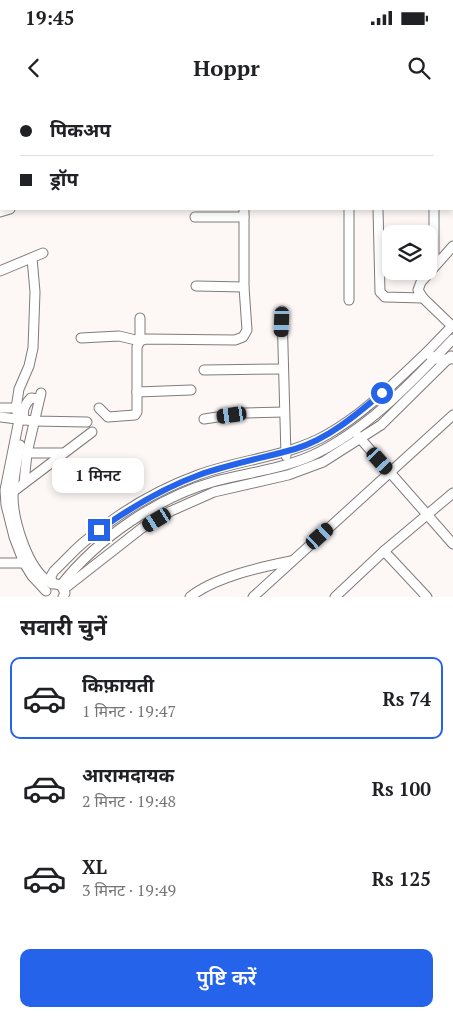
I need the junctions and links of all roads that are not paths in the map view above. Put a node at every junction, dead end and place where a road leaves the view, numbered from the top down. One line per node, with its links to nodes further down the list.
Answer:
1 (349, 210): 16 (street)
2 (378, 210): 15 (street)
3 (434, 210): 6 (street)
4 (244, 213): 5 (street); 14 (street)
5 (195, 217)
6 (434, 225)
7 (453, 246): 10 (street)
8 (43, 253): 9 (street)
9 (32, 258): 11 (street); 31 (street)
10 (437, 263)
11 (0, 271)
12 (424, 280): 15 (street)
13 (196, 286): 14 (street)
14 (244, 287): 22 (street)
15 (422, 298): 19 (street)
16 (349, 300)
17 (282, 311): 26 (street)
18 (140, 318): 22 (street)
19 (453, 325): 23 (street)
20 (81, 338): 22 (street)
21 (453, 339): 25 (street)
22 (140, 341): 29 (street)
23 (427, 352): 25 (street); 40 (street)
24 (452, 357): 25 (street); 43 (street)
25 (434, 359): 41 (street)
26 (282, 369): 27 (street); 33 (street)
27 (204, 370)
28 (190, 390): 29 (street)
29 (137, 392): 32 (street)
30 (0, 408): 31 (street)
31 (16, 408): 37 (street)
32 (99, 408)
33 (284, 412): 36 (street); 44 (street)
34 (453, 415): 48 (street)
35 (0, 417): 37 (street)
36 (204, 419)
37 (22, 420): 38 (street); 38 (street); 49 (street); 51 (street)
38 (34, 422): 39 (street); 45 (street)
39 (87, 422)
40 (347, 422): 41 (street); 44 (street)
41 (354, 431): 43 (street); 47 (street)
42 (92, 432): 46 (street)
43 (361, 439): 48 (street); 60 (street)
44 (285, 451): 47 (street); 60 (street)
45 (27, 453): 46 (street); 50 (street)
46 (64, 453): 50 (street)
47 (286, 464): 60 (street)
48 (390, 472): 53 (street); 56 (street)
49 (3, 479): 51 (street)
50 (24, 483): 51 (street)
51 (6, 490): 58 (street); 60 (street)
52 (453, 493): 53 (street)
53 (427, 515): 54 (street); 55 (street)
54 (453, 544)
55 (384, 551): 59 (street); 66 (street)
56 (292, 561): 62 (street); 63 (street)
57 (0, 563): 58 (street)
58 (24, 563): 61 (street)
59 (343, 589): 64 (street); 65 (street)
60 (62, 591): 61 (street)
61 (47, 594)
62 (190, 597)
63 (253, 597)
64 (335, 597)
65 (350, 597)
66 (427, 597)

